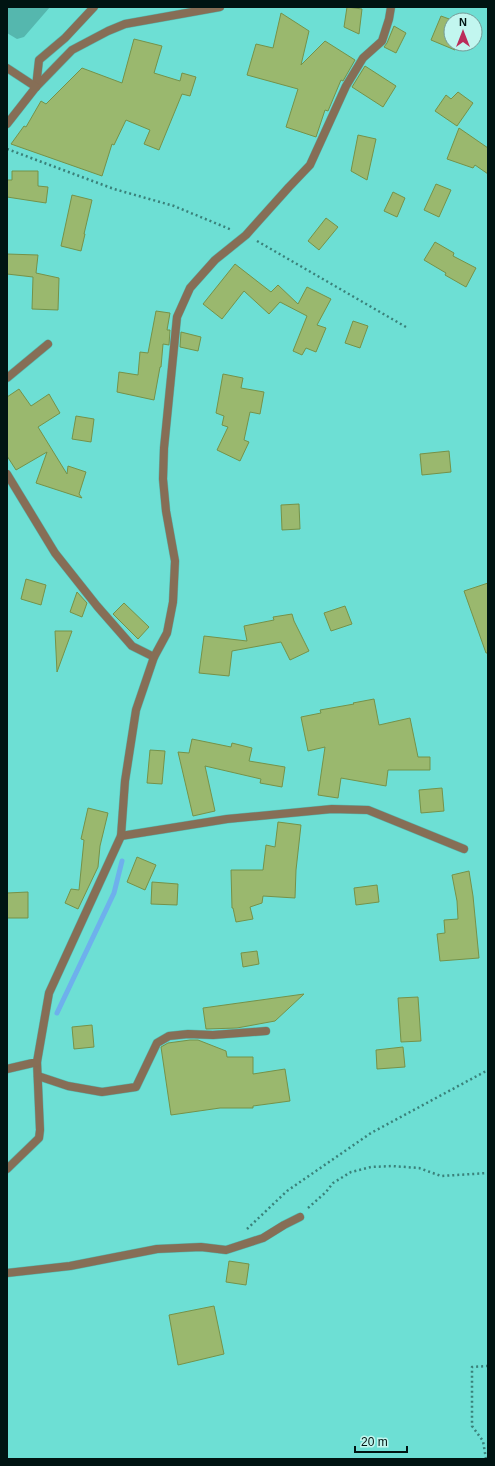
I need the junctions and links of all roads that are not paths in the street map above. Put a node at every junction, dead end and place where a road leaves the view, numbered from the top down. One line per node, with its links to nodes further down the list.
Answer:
1 (94, 7): 5 (street)
2 (220, 7): 5 (street)
3 (390, 7): 10 (street)
4 (7, 68): 5 (street)
5 (36, 87): 6 (street)
6 (7, 124)
7 (48, 344): 8 (street)
8 (7, 378)
9 (7, 474): 10 (street)
10 (154, 657): 11 (street)
11 (121, 836): 12 (street); 14 (street)
12 (464, 849)
13 (266, 1031): 16 (street)
14 (37, 1062): 15 (street); 16 (street)
15 (7, 1069)
16 (38, 1076): 17 (street)
17 (7, 1169)
18 (300, 1217): 19 (street)
19 (7, 1273)

